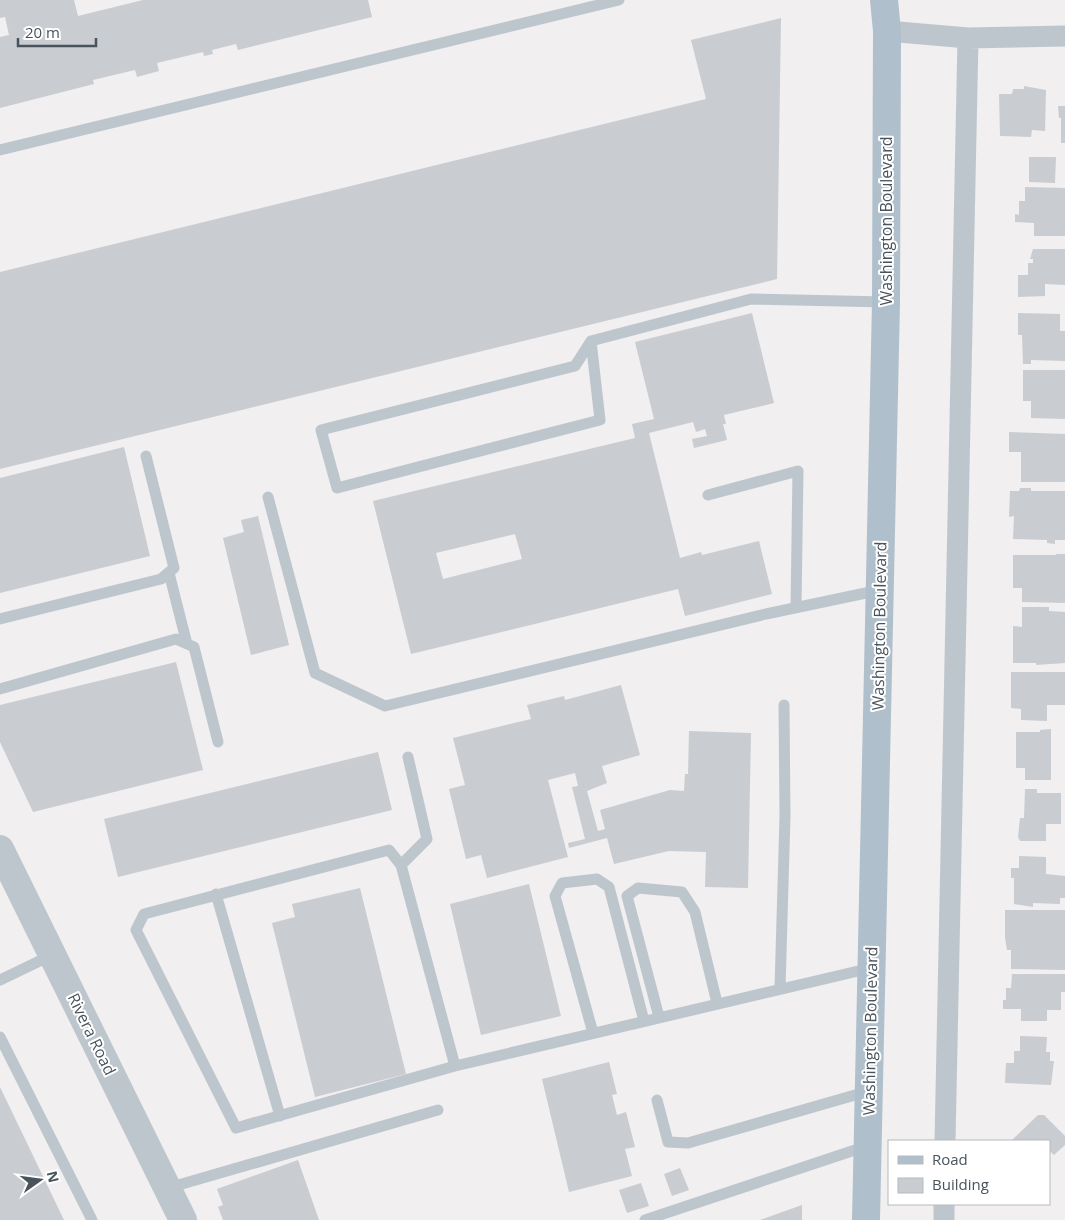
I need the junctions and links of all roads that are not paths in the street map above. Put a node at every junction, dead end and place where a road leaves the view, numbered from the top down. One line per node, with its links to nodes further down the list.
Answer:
1 (620, 0): 7 (lane)
2 (884, 0): 4 (main road, Washington Boulevard)
3 (897, 0): 4 (main road, Washington Boulevard)
4 (887, 31): 6 (street); 8 (main road, Washington Boulevard)
5 (1065, 36): 6 (street)
6 (968, 38): 39 (street)
7 (0, 150)
8 (886, 302): 9 (lane); 14 (main road, Washington Boulevard)
9 (591, 342): 9 (lane)
10 (146, 456): 13 (lane)
11 (708, 495): 15 (lane)
12 (268, 497): 15 (lane)
13 (169, 573): 16 (lane); 17 (lane)
14 (880, 590): 15 (lane); 26 (main road, Washington Boulevard)
15 (796, 607)
16 (0, 619)
17 (187, 644): 18 (lane); 20 (lane)
18 (0, 689)
19 (784, 704): 28 (lane)
20 (218, 742)
21 (408, 757): 23 (lane)
22 (0, 849): 25 (street, Rivera Road)
23 (401, 865): 24 (lane); 34 (lane)
24 (216, 894): 38 (lane); 38 (lane)
25 (52, 955): 27 (lane); 41 (street, Rivera Road)
26 (871, 968): 28 (lane); 35 (main road, Washington Boulevard)
27 (0, 980)
28 (780, 988): 29 (lane)
29 (717, 1003): 30 (lane); 30 (lane)
30 (659, 1017): 31 (lane)
31 (644, 1021): 32 (lane); 32 (lane)
32 (592, 1033): 34 (lane)
33 (0, 1038): 43 (lane)
34 (455, 1066): 38 (lane)
35 (868, 1091): 36 (lane); 40 (main road, Washington Boulevard)
36 (657, 1100)
37 (438, 1110): 41 (lane)
38 (280, 1116)
39 (945, 1140)
40 (867, 1146): 45 (lane); 46 (main road, Washington Boulevard)
41 (168, 1188): 44 (street, Rivera Road)
42 (944, 1205): 47 (street)
43 (92, 1220)
44 (183, 1220)
45 (645, 1220)
46 (866, 1220)
47 (944, 1220)

